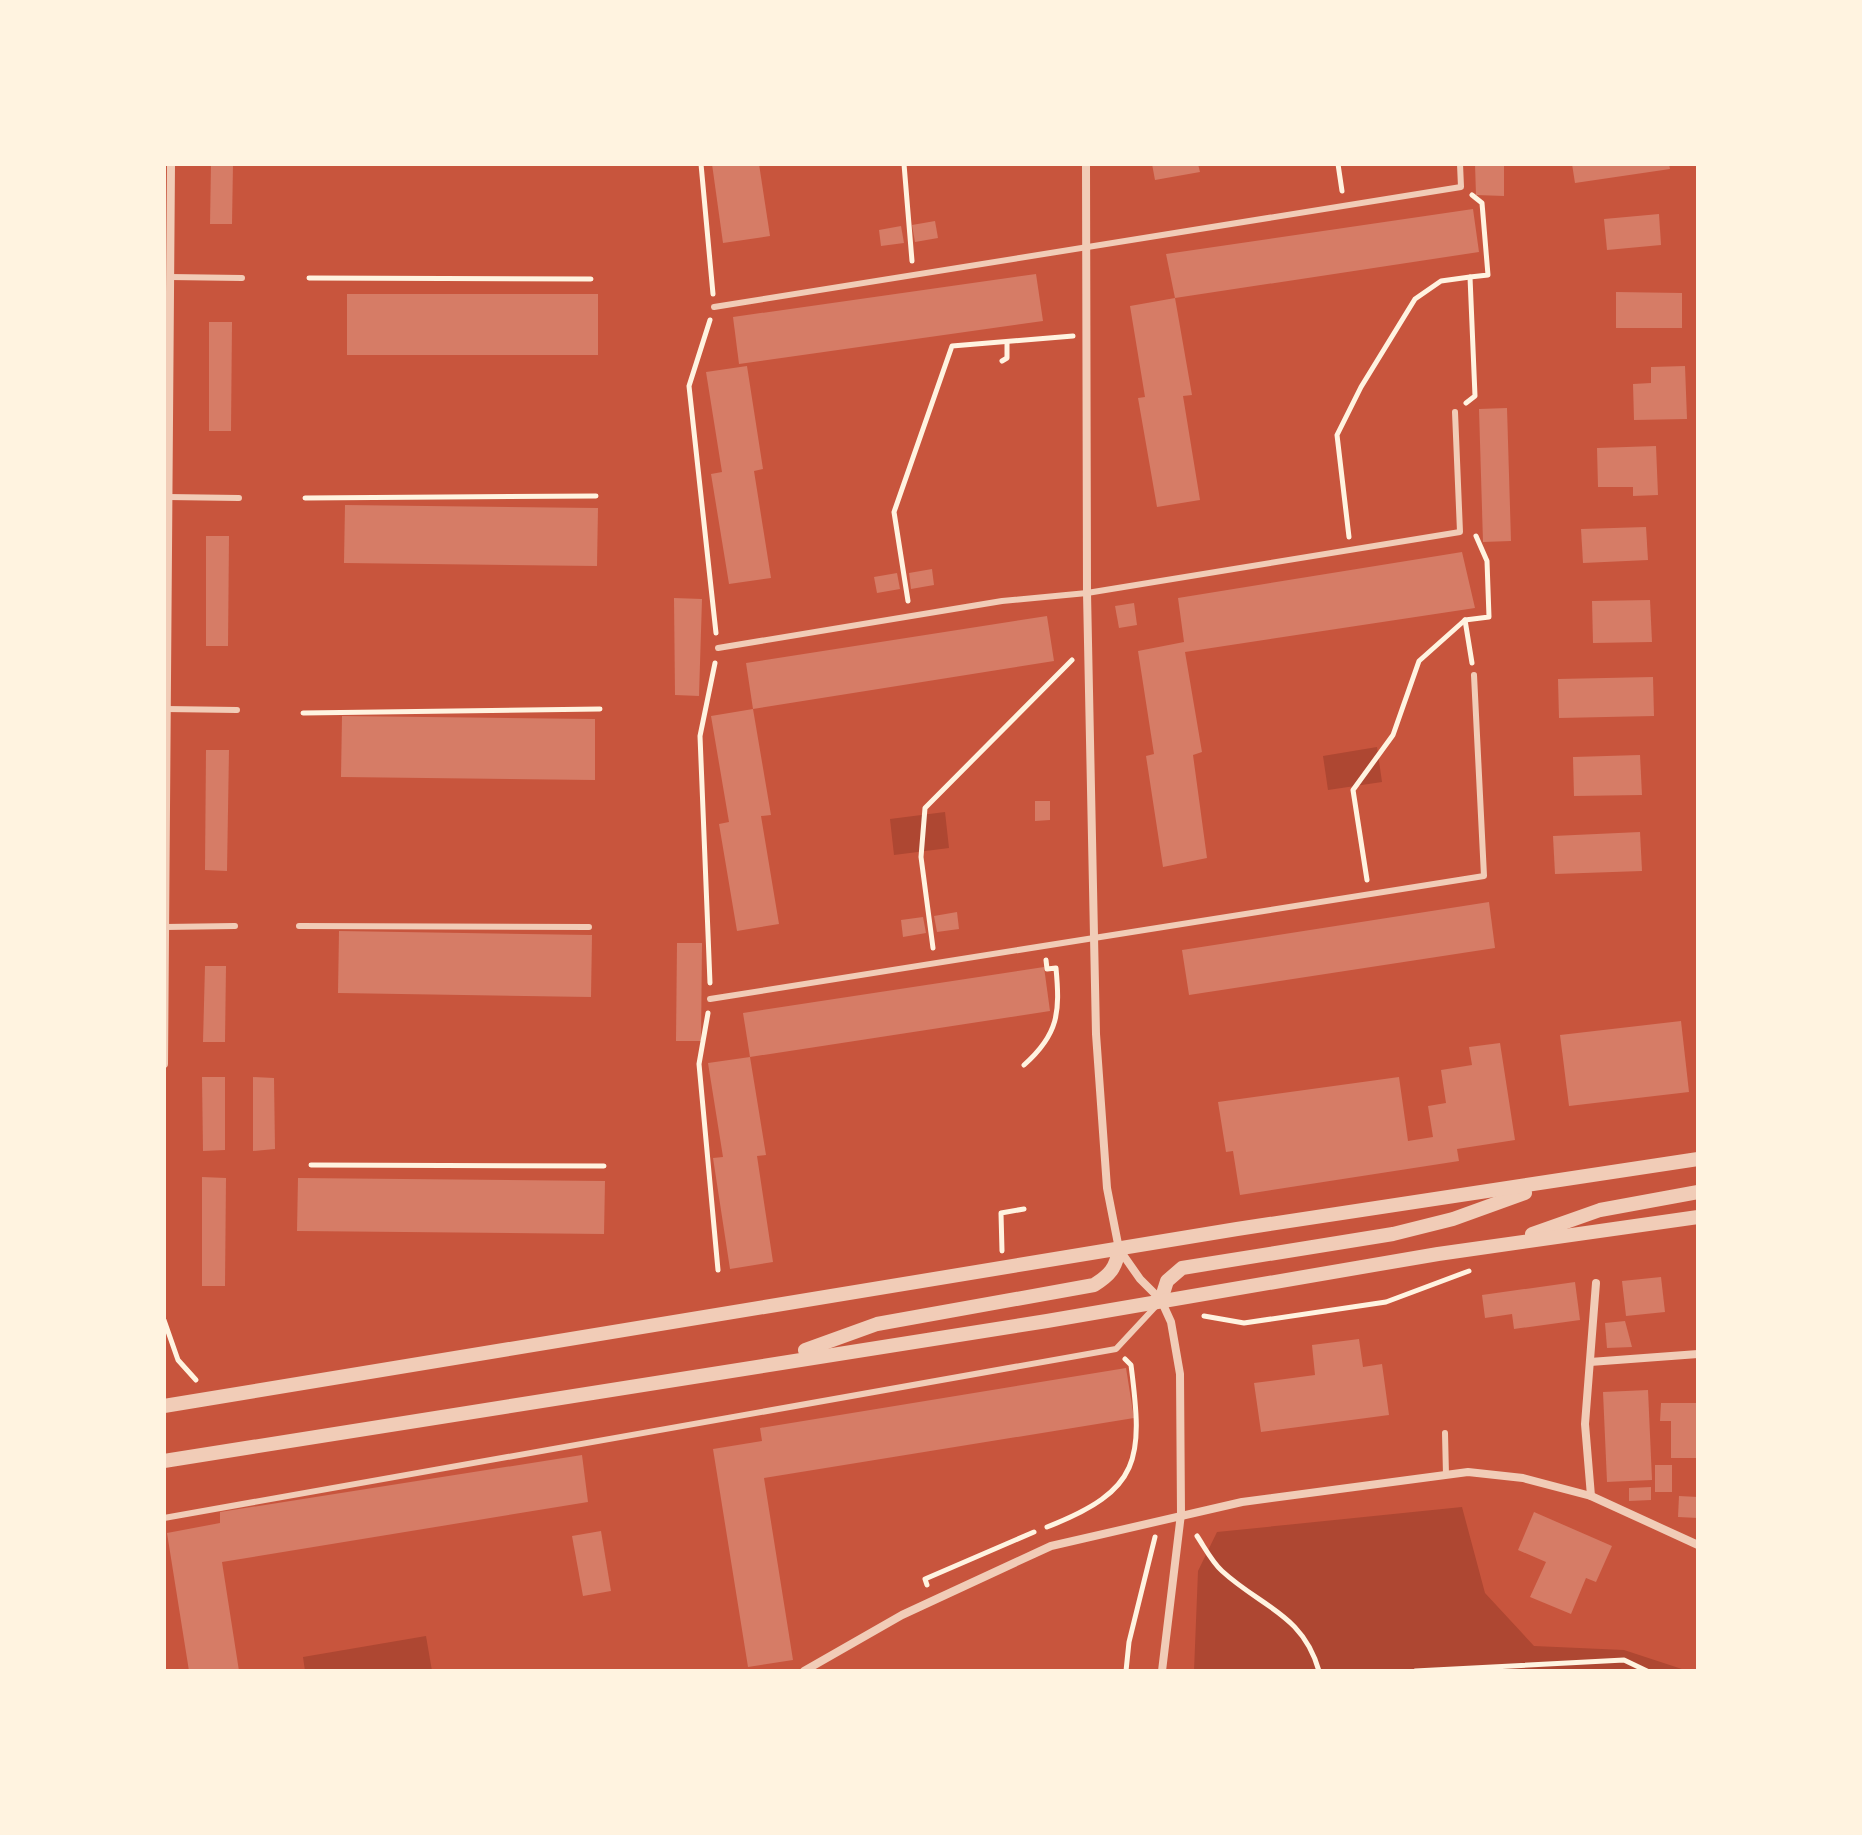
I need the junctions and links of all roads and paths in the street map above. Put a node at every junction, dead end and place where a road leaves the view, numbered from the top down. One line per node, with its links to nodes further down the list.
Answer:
1 (171, 164): 11 (street)
2 (701, 164): 16 (path)
3 (904, 164): 10 (path)
4 (1086, 164): 9 (street)
5 (1338, 164): 8 (path)
6 (1460, 164): 7 (lane)
7 (1461, 187): 8 (lane); 12 (path)
8 (1343, 204): 9 (lane)
9 (1088, 246): 10 (lane); 17 (street)
10 (914, 274): 16 (lane)
11 (170, 277): 13 (lane); 22 (street)
12 (1470, 277): 20 (path); 26 (path)
13 (242, 278)
14 (309, 278): 15 (path)
15 (591, 279)
16 (714, 307): 31 (path)
17 (1087, 335): 18 (path); 27 (street)
18 (1007, 342): 19 (path); 28 (path)
19 (1002, 361)
20 (1455, 412): 25 (lane)
21 (596, 496): 24 (path)
22 (168, 497): 23 (lane); 33 (street)
23 (239, 498)
24 (305, 498)
25 (1460, 532): 26 (lane); 29 (path)
26 (1351, 550): 27 (lane)
27 (1087, 593): 28 (lane); 30 (street)
28 (911, 618): 31 (lane)
29 (1465, 620): 32 (path); 37 (path)
30 (1088, 644): 42 (street); 44 (path)
31 (718, 648): 45 (path)
32 (1474, 675): 37 (lane)
33 (166, 709): 35 (lane); 40 (street)
34 (600, 709): 36 (path)
35 (237, 710)
36 (303, 713)
37 (1369, 893): 42 (lane)
38 (235, 926): 40 (lane)
39 (299, 926): 41 (lane)
40 (165, 927): 46 (street)
41 (589, 927)
42 (1093, 936): 43 (lane); 56 (street)
43 (1043, 944): 44 (lane); 47 (path)
44 (934, 961): 45 (lane)
45 (710, 999): 59 (path)
46 (164, 1064)
47 (1024, 1065)
48 (1698, 1159): 51 (street)
49 (311, 1165): 50 (path)
50 (604, 1166)
51 (1554, 1183): 56 (street); 61 (street)
52 (1698, 1192): 55 (street)
53 (1024, 1209): 57 (path)
54 (1698, 1217): 55 (street)
55 (1501, 1244): 61 (street)
56 (1119, 1249): 57 (street); 61 (street); 65 (street)
57 (1004, 1268): 68 (street)
58 (1473, 1268): 61 (path)
59 (718, 1270)
60 (1596, 1283): 66 (street)
61 (1161, 1300): 63 (lane); 65 (street); 73 (street)
62 (164, 1320): 67 (path)
63 (1116, 1349): 74 (lane); 77 (path)
64 (1698, 1354): 66 (street)
65 (775, 1362): 70 (street)
66 (1590, 1362): 72 (street)
67 (201, 1384)
68 (164, 1406)
69 (1445, 1433): 71 (lane)
70 (164, 1461)
71 (1446, 1475): 72 (street); 73 (street)
72 (1591, 1496): 76 (street)
73 (1181, 1514): 75 (street); 80 (street); 81 (path)
74 (164, 1518)
75 (1157, 1520): 77 (street); 79 (path)
76 (1698, 1545)
77 (934, 1601): 78 (street)
78 (804, 1671)
79 (1126, 1671)
80 (1162, 1671)
81 (1319, 1671)
82 (1415, 1671): 83 (path)
83 (1647, 1671)

